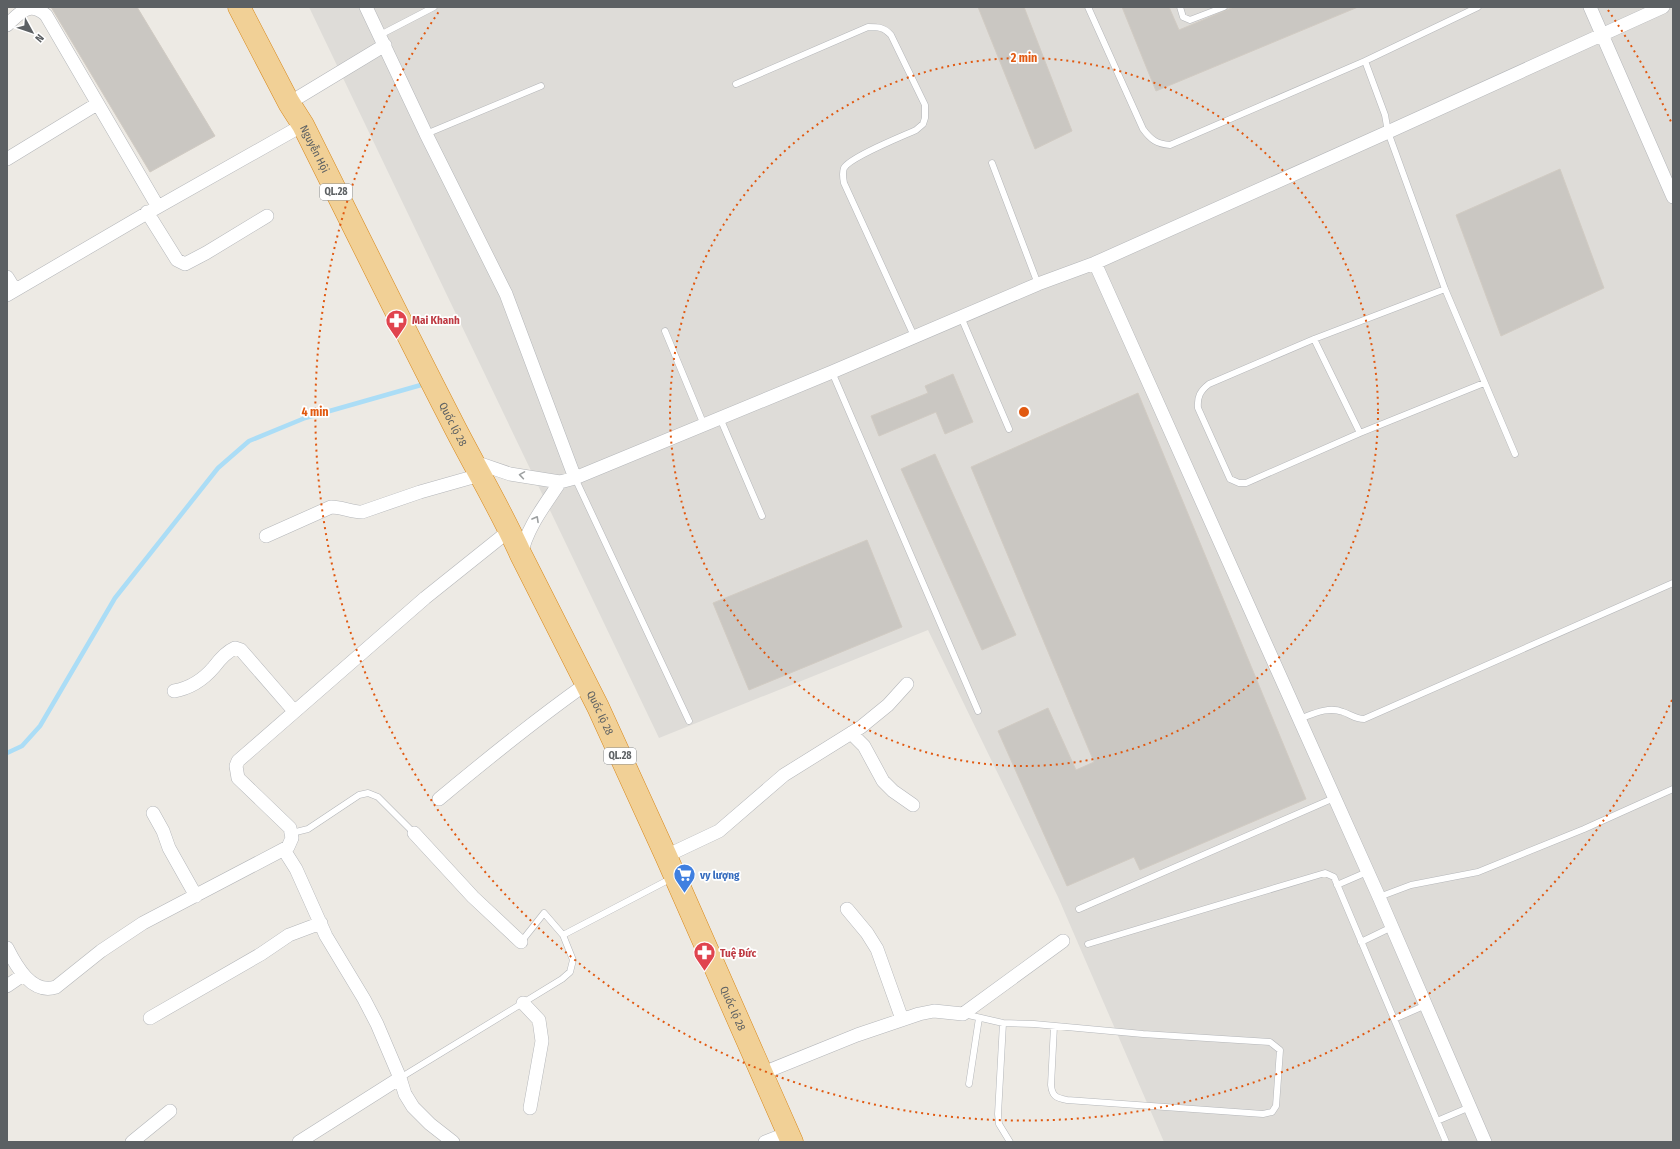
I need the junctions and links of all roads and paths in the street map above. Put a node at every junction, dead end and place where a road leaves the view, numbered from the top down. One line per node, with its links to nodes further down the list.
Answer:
1 (239, 7): 17 (highway, Nguyễn Hội / QL.28)
2 (366, 7): 13 (street)
3 (434, 7): 13 (lane)
4 (1088, 7): 14 (lane)
5 (1180, 7): 6 (lane)
6 (1224, 7)
7 (1478, 7): 10 (lane)
8 (1590, 7): 12 (street)
9 (1663, 7): 12 (street)
10 (1469, 9): 14 (lane)
11 (7, 26): 18 (street)
12 (1602, 35): 20 (street); 24 (street)
13 (383, 40): 17 (street); 21 (street)
14 (1365, 61): 20 (lane)
15 (736, 84): 34 (lane)
16 (541, 86): 21 (lane)
17 (289, 103): 19 (highway, Nguyễn Hội / QL.28)
18 (98, 104): 22 (street); 25 (street)
19 (303, 125): 25 (street); 37 (highway, Nguyễn Hội / QL.28)
20 (1388, 132): 27 (street); 30 (lane)
21 (426, 134): 45 (street)
22 (7, 159)
23 (992, 163): 29 (lane)
24 (1673, 197)
25 (153, 210): 26 (street); 31 (street)
26 (268, 216)
27 (1095, 263): 29 (street); 57 (street)
28 (7, 277): 31 (street)
29 (1038, 284): 32 (street)
30 (1445, 288): 35 (lane); 38 (lane)
31 (11, 293)
32 (961, 317): 34 (street); 41 (lane)
33 (665, 331): 40 (lane)
34 (914, 336): 36 (street)
35 (1314, 339): 42 (lane); 42 (lane)
36 (832, 372): 39 (street); 56 (lane)
37 (430, 380): 44 (highway, Quốc lộ 28 / QL.28)
38 (1484, 383): 42 (lane); 43 (lane)
39 (720, 418): 40 (street); 47 (lane)
40 (704, 425): 45 (street)
41 (1009, 429)
42 (1360, 433)
43 (1515, 454)
44 (476, 468): 46 (street, one-way to 44); 48 (highway, Quốc lộ 28 / QL.28); 49 (street)
45 (576, 478): 46 (street); 58 (lane)
46 (560, 482): 50 (street, one-way to 46)
47 (762, 516)
48 (510, 530): 50 (highway, Quốc lộ 28 / QL.28); 55 (street)
49 (266, 536)
50 (521, 555): 52 (highway, Quốc lộ 28 / QL.28)
51 (1673, 583): 57 (lane)
52 (586, 684): 61 (street); 68 (highway, Quốc lộ 28 / QL.28)
53 (907, 684): 59 (street)
54 (174, 691): 55 (street)
55 (294, 711): 66 (street)
56 (978, 711)
57 (1298, 719): 62 (street)
58 (688, 721)
59 (851, 733): 63 (street); 68 (street)
60 (1673, 789): 73 (lane)
61 (439, 798)
62 (1334, 798): 69 (street); 75 (lane)
63 (913, 805)
64 (153, 813): 72 (street)
65 (414, 833): 66 (lane); 80 (street)
66 (292, 834): 67 (street)
67 (284, 850): 72 (street); 76 (street)
68 (666, 856): 70 (highway, Quốc lộ 28 / QL.28)
69 (1368, 872): 71 (lane); 73 (street)
70 (676, 876): 78 (lane); 95 (highway, Quốc lộ 28 / QL.28)
71 (1337, 884): 81 (lane); 82 (lane)
72 (196, 896): 84 (street)
73 (1379, 897): 77 (street)
74 (847, 909): 91 (street)
75 (1079, 909)
76 (321, 923): 89 (street); 96 (street)
77 (1392, 927): 81 (lane); 87 (street)
78 (563, 935): 80 (lane); 86 (lane)
79 (1063, 941): 88 (street)
80 (521, 942)
81 (1361, 942): 92 (lane)
82 (1088, 944)
83 (7, 948): 84 (street)
84 (23, 975): 85 (street)
85 (7, 986)
86 (522, 1003): 96 (lane); 99 (street)
87 (1426, 1005): 92 (lane); 98 (street)
88 (963, 1014): 90 (lane); 91 (street)
89 (150, 1018)
90 (979, 1018): 93 (lane); 97 (lane)
91 (902, 1019): 95 (street)
92 (1394, 1019): 101 (lane)
93 (1003, 1023): 94 (lane); 107 (lane)
94 (1054, 1026): 94 (lane)
95 (763, 1073): 102 (highway, Quốc lộ 28 / QL.28)
96 (400, 1078): 104 (street); 105 (street)
97 (970, 1084)
98 (1470, 1107): 101 (lane); 109 (street)
99 (530, 1108)
100 (170, 1111): 103 (street)
101 (1437, 1121): 108 (lane)
102 (790, 1138): 106 (street)
103 (132, 1142)
104 (299, 1142)
105 (453, 1142)
106 (765, 1142)
107 (1010, 1142)
108 (1446, 1142)
109 (1485, 1142)

